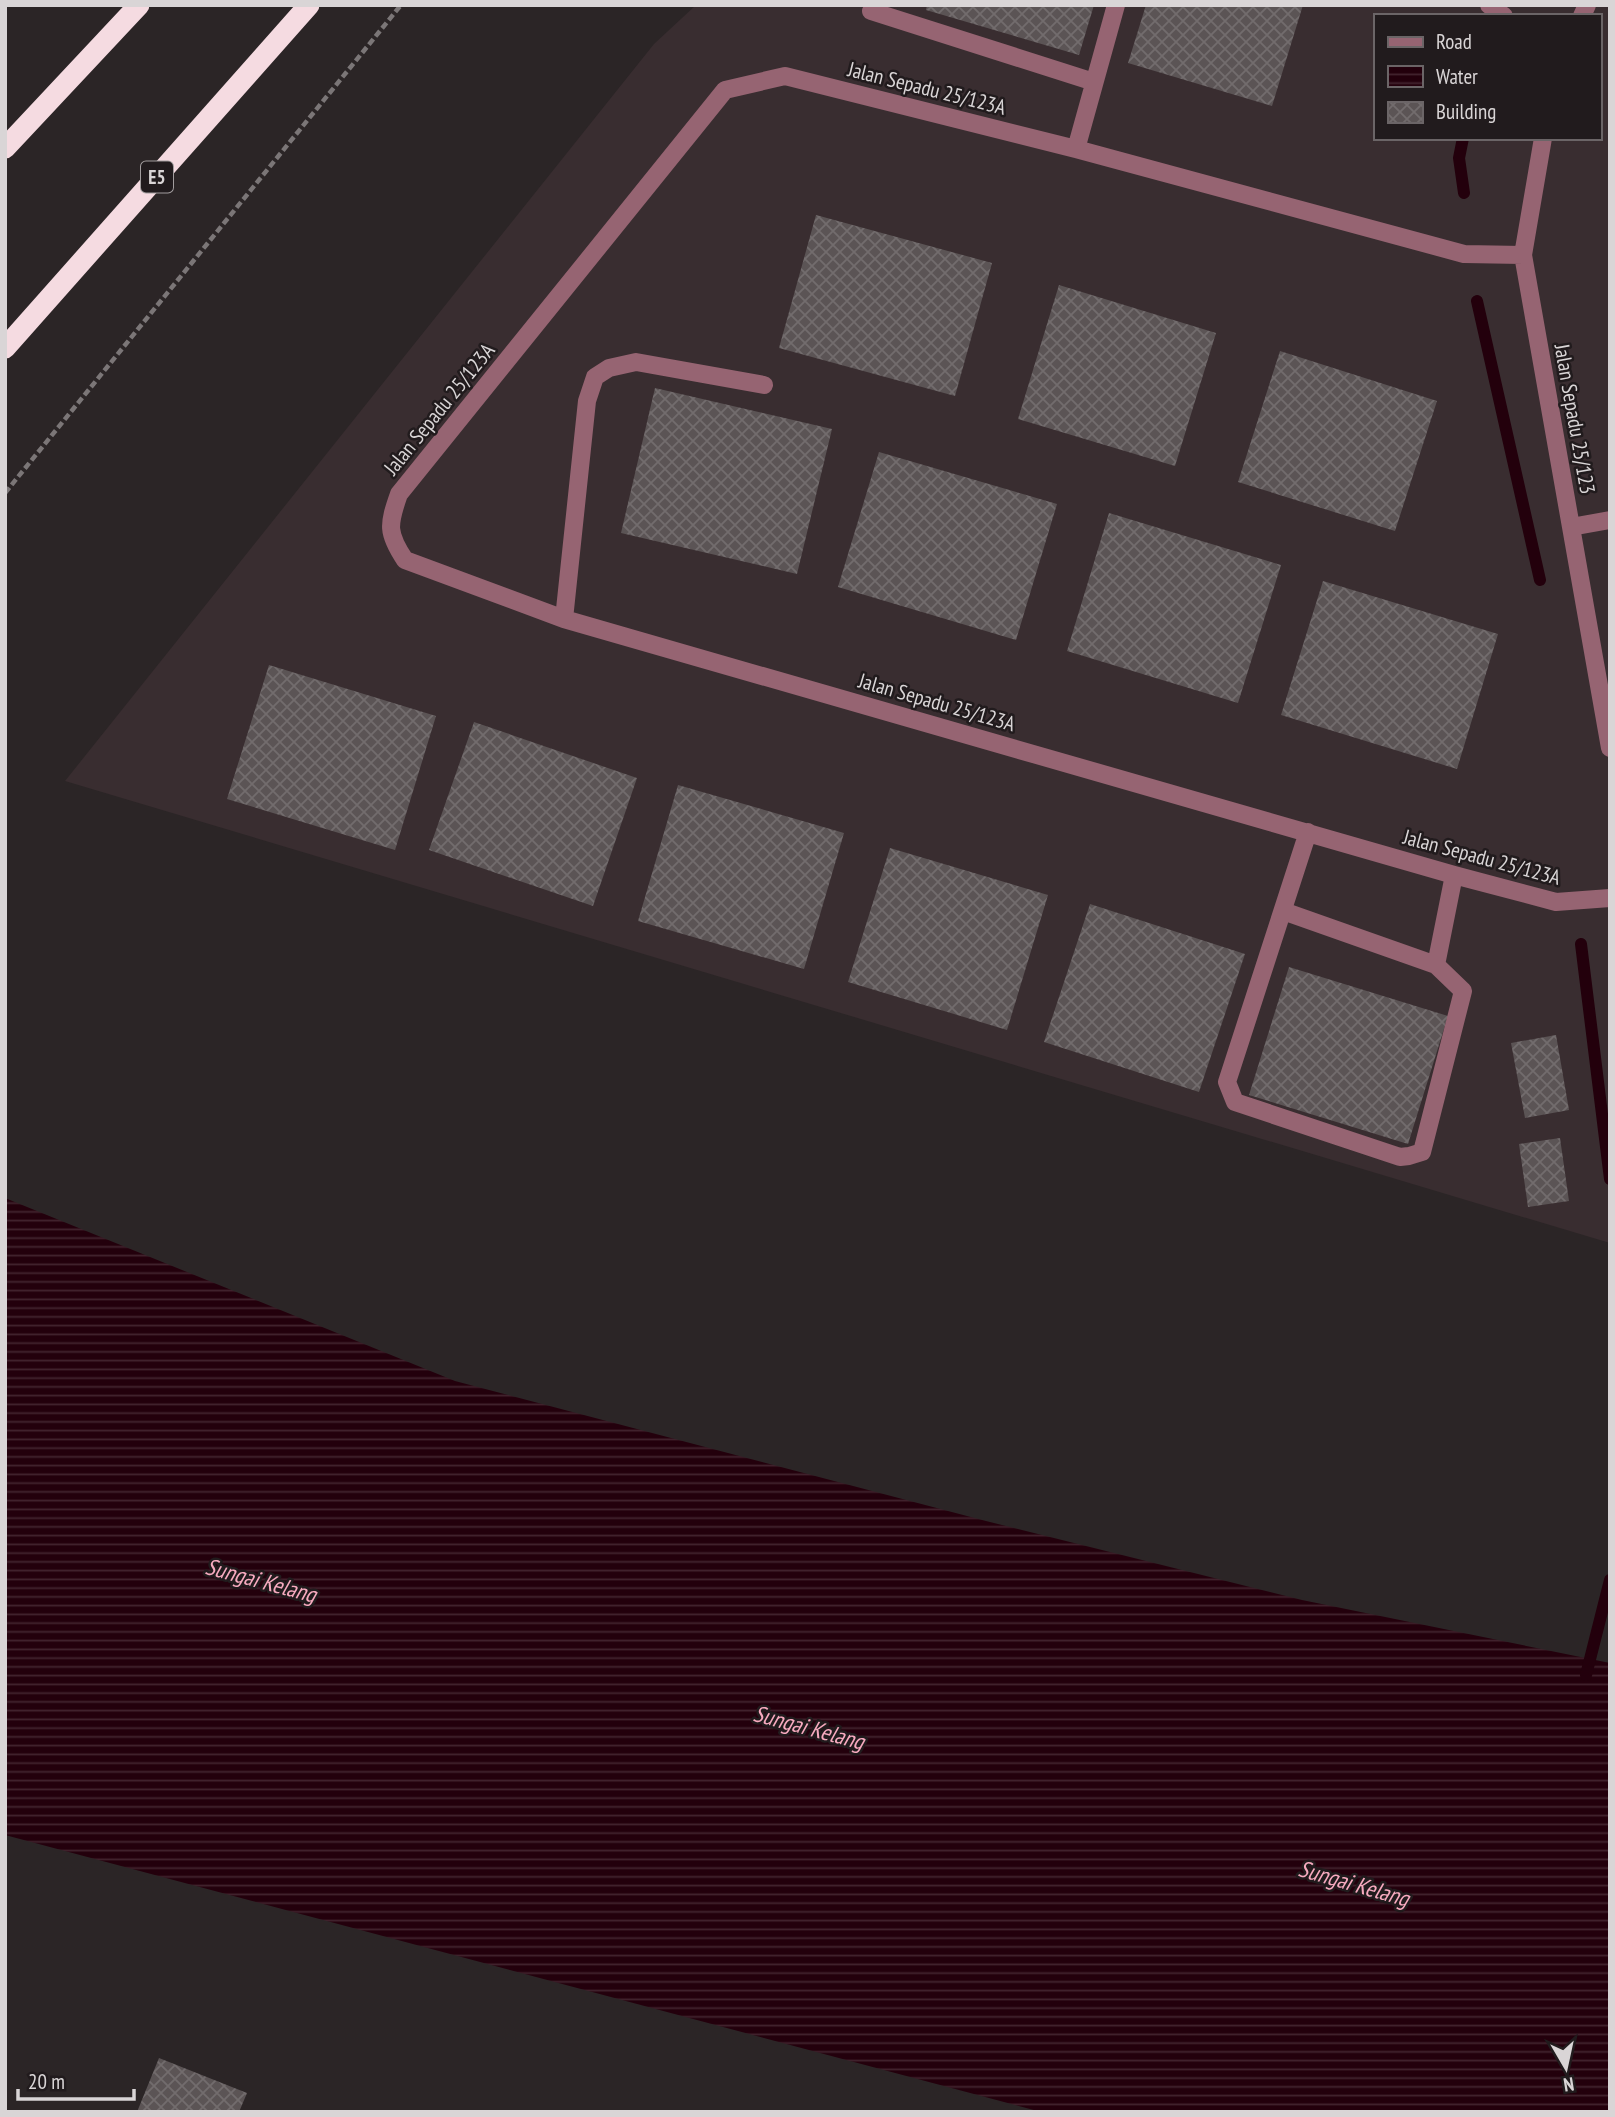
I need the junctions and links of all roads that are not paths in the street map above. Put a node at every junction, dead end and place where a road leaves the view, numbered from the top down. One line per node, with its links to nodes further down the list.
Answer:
1 (139, 5): 7 (highway)
2 (309, 5): 10 (highway, E5)
3 (1115, 5): 5 (street)
4 (871, 11): 5 (street)
5 (1094, 82): 8 (street)
6 (1543, 140): 9 (street, Jalan Sepadu 25/123)
7 (5, 148)
8 (1076, 149): 9 (street, Jalan Sepadu 25/123A); 14 (street, Jalan Sepadu 25/123A)
9 (1523, 255): 13 (street, Jalan Sepadu 25/123)
10 (5, 348)
11 (764, 385): 14 (street)
12 (1610, 520): 13 (street)
13 (1571, 527): 15 (street, Jalan Sepadu 25/123)
14 (564, 619): 16 (street, Jalan Sepadu 25/123A)
15 (1610, 748)
16 (1308, 832): 17 (street, Jalan Sepadu 25/123A); 19 (street)
17 (1454, 876): 18 (street, Jalan Sepadu 25/123A); 20 (street)
18 (1610, 898)
19 (1283, 911): 20 (street); 20 (street)
20 (1436, 965)

